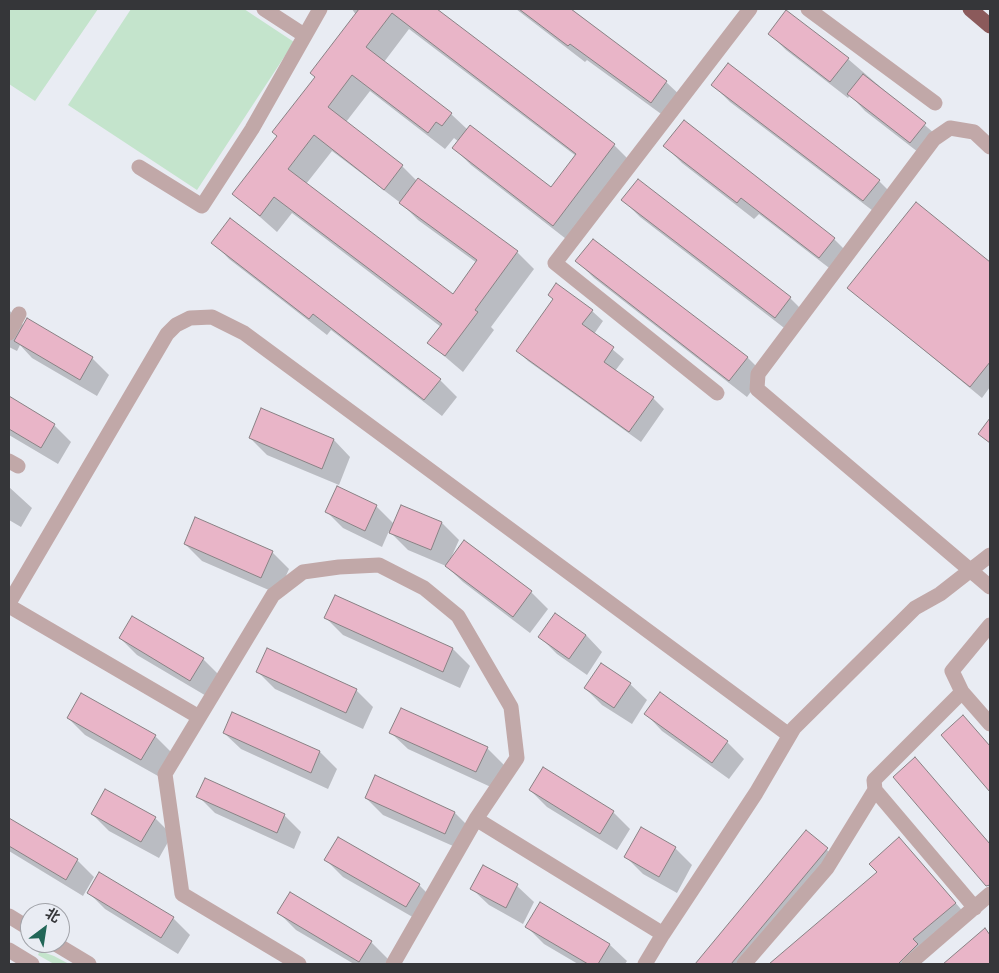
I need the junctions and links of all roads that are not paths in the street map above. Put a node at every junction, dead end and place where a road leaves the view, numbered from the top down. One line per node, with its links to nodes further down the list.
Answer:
1 (264, 9): 7 (street)
2 (320, 9): 7 (street)
3 (750, 9): 13 (street)
4 (808, 9): 8 (street)
5 (970, 9): 6 (highway)
6 (990, 26)
7 (304, 35): 10 (street)
8 (935, 103)
9 (990, 146): 15 (street)
10 (139, 167)
11 (19, 314): 12 (street)
12 (9, 333)
13 (717, 393)
14 (990, 555): 15 (street)
15 (970, 570): 16 (street); 22 (street)
16 (990, 587)
17 (9, 604): 20 (street); 22 (street)
18 (990, 625): 19 (street)
19 (962, 692): 21 (street); 23 (street)
20 (199, 717): 24 (street); 33 (street)
21 (990, 724)
22 (789, 735): 28 (street)
23 (875, 790): 25 (street); 36 (street)
24 (476, 820): 28 (street); 34 (street)
25 (984, 904): 37 (street)
26 (9, 916): 27 (street)
27 (20, 923)
28 (663, 934): 35 (street)
29 (9, 950): 31 (street)
30 (70, 953): 32 (street)
31 (32, 964)
32 (89, 964)
33 (299, 964)
34 (393, 964)
35 (644, 964)
36 (744, 964)
37 (909, 964)

